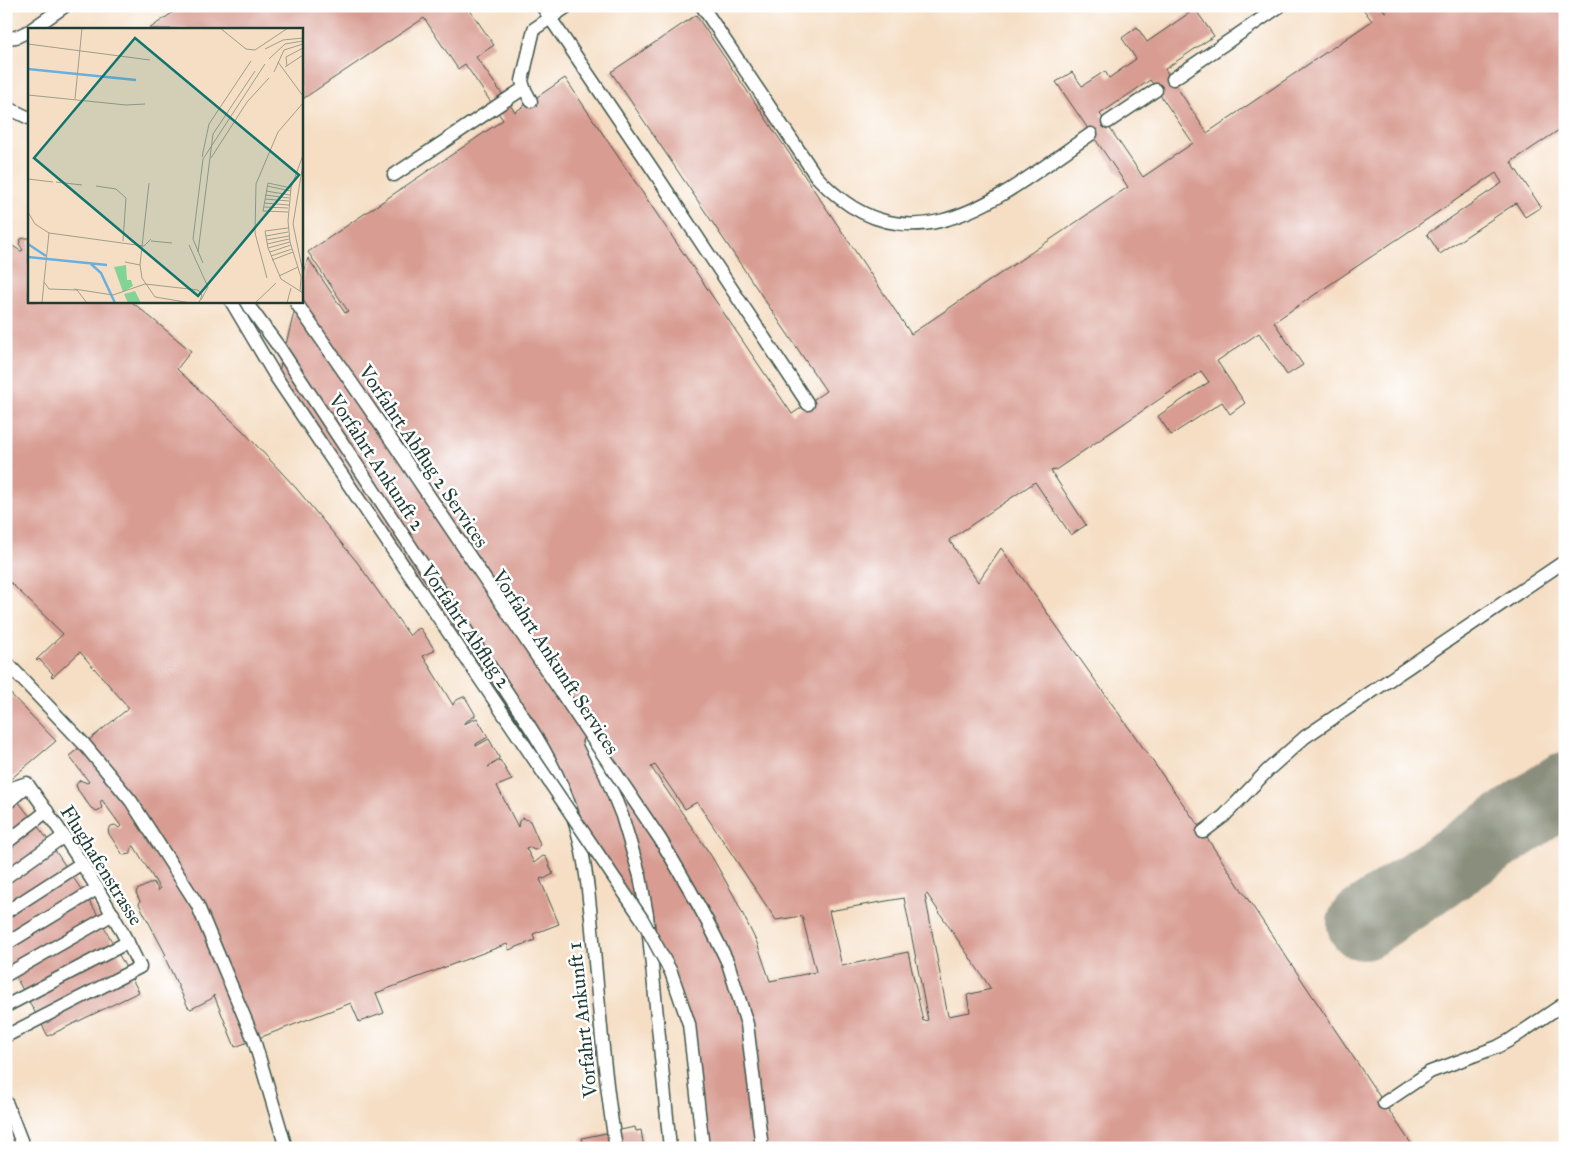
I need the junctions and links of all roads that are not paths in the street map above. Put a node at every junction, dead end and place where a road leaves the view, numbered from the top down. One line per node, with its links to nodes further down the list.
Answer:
1 (65, 6): 7 (lane)
2 (542, 6): 6 (lane)
3 (568, 6): 6 (lane)
4 (702, 6): 17 (lane)
5 (1280, 6): 10 (lane)
6 (550, 18): 11 (lane); 23 (lane)
7 (33, 28)
8 (28, 31): 9 (lane)
9 (6, 38)
10 (1173, 79)
11 (524, 88): 13 (lane); 18 (lane)
12 (1156, 90): 16 (lane)
13 (531, 101)
14 (6, 107): 15 (lane)
15 (28, 118)
16 (1108, 122)
17 (1091, 134)
18 (394, 175)
19 (232, 302): 51 (lane, Vorfahrt Abflug 2, bridge)
20 (246, 302): 36 (lane, Vorfahrt Ankunft 2)
21 (297, 302): 52 (lane, Vorfahrt Abflug 2 Services, bridge)
22 (297, 302): 50 (lane, Vorfahrt Ankunft Services)
23 (808, 404)
24 (1565, 561): 30 (lane)
25 (6, 662): 48 (lane)
26 (28, 785): 27 (lane); 28 (lane); 29 (lane, Flughafenstrasse)
27 (6, 790)
28 (6, 804)
29 (47, 811): 31 (lane, Flughafenstrasse); 32 (lane)
30 (1203, 832)
31 (64, 836): 33 (lane, Flughafenstrasse); 34 (lane)
32 (6, 843)
33 (82, 862): 35 (lane, Flughafenstrasse); 37 (lane)
34 (6, 877)
35 (98, 888): 38 (lane, Flughafenstrasse); 40 (lane)
36 (588, 888): 49 (lane, Vorfahrt Ankunft 1)
37 (6, 912)
38 (113, 914): 39 (lane, Flughafenstrasse); 41 (lane)
39 (128, 942): 43 (lane); 44 (lane, Flughafenstrasse)
40 (6, 944)
41 (6, 975)
42 (1565, 1003): 46 (lane)
43 (6, 1006)
44 (6, 1036)
45 (6, 1102): 47 (lane)
46 (1384, 1103)
47 (24, 1148)
48 (286, 1148)
49 (616, 1148)
50 (670, 1148)
51 (703, 1148)
52 (762, 1148)

